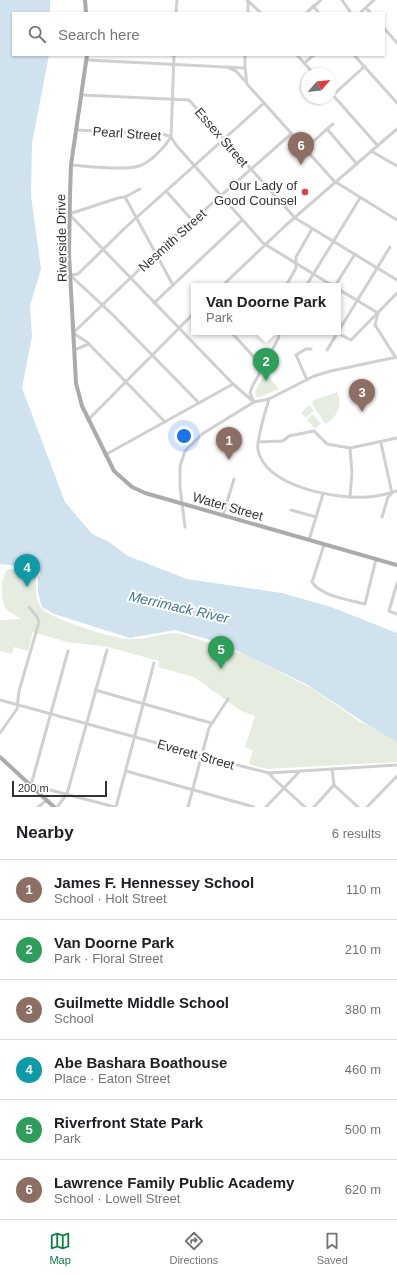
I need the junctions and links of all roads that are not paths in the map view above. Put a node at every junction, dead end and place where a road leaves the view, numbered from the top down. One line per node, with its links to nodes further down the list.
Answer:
1 (85, 0): 9 (main road)
2 (177, 0): 10 (street)
3 (248, 0): 11 (street); 12 (street)
4 (320, 0): 7 (street)
5 (342, 0): 15 (street)
6 (374, 0): 8 (street)
7 (313, 6): 13 (street); 14 (street)
8 (366, 8): 16 (street); 17 (street)
9 (86, 12)
10 (176, 12)
11 (248, 12)
12 (260, 12)
13 (307, 12)
14 (318, 12)
15 (350, 12)
16 (361, 12)
17 (370, 12)
18 (385, 29): 19 (street)
19 (396, 39): 20 (street)
20 (397, 43)
21 (87, 56): 27 (main road, Riverside Drive)
22 (174, 56): 29 (street)
23 (245, 56): 32 (street)
24 (298, 56): 28 (street)
25 (313, 56): 28 (street)
26 (355, 56): 30 (street)
27 (87, 60): 29 (street); 36 (main road, Riverside Drive)
28 (304, 63): 33 (street)
29 (174, 64): 31 (street); 37 (street)
30 (364, 66): 35 (street); 40 (street)
31 (225, 67): 32 (street); 34 (street)
32 (245, 68): 34 (street)
33 (309, 68)
34 (245, 81): 39 (street)
35 (337, 90)
36 (82, 95): 37 (street, Essex Street); 44 (main road, Riverside Drive)
37 (173, 99): 46 (street); 47 (street, Essex Street)
38 (337, 100): 48 (street)
39 (264, 103): 45 (street); 47 (street)
40 (397, 103)
41 (333, 124): 42 (street)
42 (327, 129): 49 (street); 51 (street)
43 (397, 129): 48 (street)
44 (76, 130): 46 (street, Pearl Street); 52 (main road, Riverside Drive)
45 (291, 134): 49 (street); 55 (street, Nesmith Street)
46 (171, 137): 52 (street); 53 (street, Pearl Street)
47 (224, 139): 53 (street); 55 (street, Essex Street)
48 (378, 146): 50 (street)
49 (305, 149): 56 (street)
50 (371, 151): 51 (street); 54 (street)
51 (357, 164): 56 (street)
52 (71, 165): 62 (main road, Riverside Drive)
53 (194, 165): 58 (street); 59 (street, Pearl Street)
54 (397, 166)
55 (250, 170): 59 (street, Nesmith Street); 64 (street, Essex Street)
56 (335, 183): 61 (street); 64 (street)
57 (140, 190): 60 (street)
58 (166, 190): 63 (street); 67 (street)
59 (221, 196): 65 (street, Pearl Street); 67 (street, Nesmith Street)
60 (125, 197): 62 (street); 63 (street)
61 (360, 198): 66 (street); 69 (street)
62 (69, 214): 72 (street); 78 (main road, Riverside Drive)
63 (136, 217): 72 (street); 73 (street)
64 (295, 218): 68 (street, Essex Street); 70 (street)
65 (242, 220): 70 (street, Pearl Street); 86 (street)
66 (397, 220)
67 (192, 221): 73 (street, Nesmith Street)
68 (312, 229): 69 (street, Essex Street); 75 (street)
69 (333, 242): 74 (street, Essex Street); 77 (street)
70 (265, 245): 75 (street, Pearl Street); 81 (street)
71 (390, 247): 76 (street)
72 (103, 250): 78 (street); 79 (street)
73 (156, 254): 79 (street, Nesmith Street); 86 (street)
74 (355, 254): 76 (street, Essex Street); 85 (street)
75 (295, 263): 77 (street, Pearl Street); 82 (street)
76 (376, 267): 80 (street, Essex Street); 89 (street)
77 (314, 274): 83 (street); 84 (street, Pearl Street)
78 (70, 275): 91 (street); 96 (main road, Riverside Drive)
79 (130, 278): 90 (street); 91 (street, Nesmith Street)
80 (397, 280)
81 (225, 283)
82 (288, 283)
83 (308, 283)
84 (329, 283)
85 (336, 283)
86 (173, 285): 90 (street)
87 (341, 291): 89 (street)
88 (397, 293): 92 (street)
89 (356, 300): 92 (street); 94 (street)
90 (154, 303): 95 (street)
91 (103, 305): 96 (street, Nesmith Street); 105 (street)
92 (378, 313): 97 (street); 106 (street)
93 (191, 317): 95 (street)
94 (341, 325)
95 (179, 328): 105 (street); 110 (street)
96 (73, 334): 101 (street); 103 (main road, Riverside Drive)
97 (341, 334)
98 (234, 335): 107 (street)
99 (279, 335): 107 (street)
100 (335, 335): 104 (street)
101 (89, 344): 103 (street); 109 (street)
102 (311, 349): 108 (street)
103 (74, 350): 114 (main road, Riverside Drive)
104 (327, 350)
105 (152, 355): 109 (street); 113 (street)
106 (397, 358): 108 (street)
107 (263, 367): 112 (street)
108 (307, 380): 111 (street)
109 (126, 382): 114 (street); 115 (street)
110 (233, 384): 112 (street); 113 (street)
111 (269, 399): 112 (street); 117 (street)
112 (254, 402): 126 (street)
113 (199, 403): 115 (street)
114 (88, 420): 120 (main road, Water Street)
115 (165, 422): 120 (street)
116 (397, 438): 118 (street)
117 (258, 442): 119 (street); 124 (street)
118 (381, 442): 119 (street); 123 (street)
119 (350, 448): 125 (street)
120 (105, 455): 126 (main road, Water Street)
121 (234, 479): 128 (street)
122 (397, 491): 123 (street)
123 (392, 493): 125 (street); 130 (street)
124 (323, 494): 125 (street); 129 (street)
125 (350, 497)
126 (182, 504): 128 (main road, Water Street); 131 (street)
127 (291, 510): 129 (street)
128 (223, 515): 132 (main road, Water Street)
129 (316, 517): 132 (street)
130 (382, 517)
131 (185, 527)
132 (309, 540): 133 (main road, Water Street)
133 (324, 545): 134 (main road, Water Street); 134 (street)
134 (376, 559): 135 (main road, Water Street)
135 (397, 565)
136 (397, 583): 138 (street)
137 (29, 606): 146 (street)
138 (397, 614)
139 (107, 650): 142 (street)
140 (68, 651): 147 (street)
141 (154, 663): 145 (street)
142 (95, 690): 145 (street); 148 (street)
143 (228, 699): 149 (street)
144 (0, 700): 146 (street, Everett Street)
145 (144, 704): 149 (street); 151 (street)
146 (18, 705): 147 (street, Everett Street); 150 (street)
147 (51, 714): 148 (street, Everett Street); 160 (street)
148 (86, 722): 151 (street, Everett Street); 164 (street)
149 (211, 723): 152 (street)
150 (0, 733)
151 (135, 736): 152 (street, Everett Street); 156 (street)
152 (202, 755): 158 (street, Everett Street); 163 (street)
153 (0, 757): 160 (main road)
154 (397, 765): 155 (street, Everett Street)
155 (332, 769): 157 (street, Everett Street); 161 (street)
156 (126, 771): 163 (street); 168 (street)
157 (299, 771): 158 (street, Everett Street); 162 (street)
158 (270, 773): 162 (street)
159 (397, 776): 175 (street)
160 (31, 785): 164 (street); 165 (main road)
161 (334, 785): 173 (street); 174 (street)
162 (284, 788): 171 (street); 172 (street)
163 (193, 790): 169 (street); 170 (street)
164 (67, 794): 167 (street); 168 (street)
165 (47, 800): 166 (street); 167 (main road)
166 (38, 807)
167 (55, 807)
168 (116, 807)
169 (188, 807)
170 (254, 807)
171 (266, 807)
172 (305, 807)
173 (314, 807)
174 (358, 807)
175 (367, 807)

